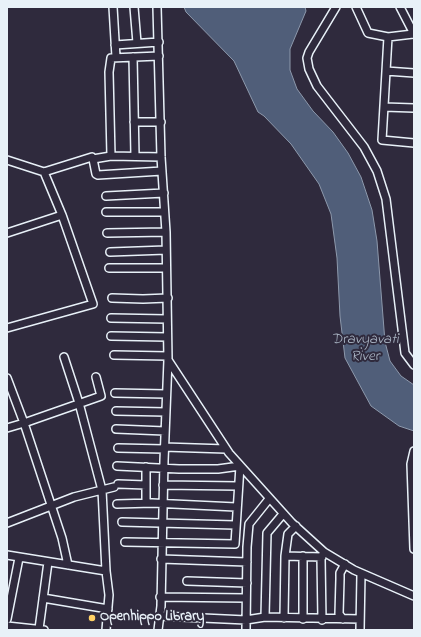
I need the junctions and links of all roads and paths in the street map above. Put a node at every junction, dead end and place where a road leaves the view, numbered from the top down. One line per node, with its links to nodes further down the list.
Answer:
1 (113, 7): 11 (street)
2 (134, 7): 10 (street)
3 (157, 7): 9 (street)
4 (336, 7): 51 (street)
5 (356, 7): 8 (street)
6 (403, 8): 7 (street)
7 (413, 34): 8 (street)
8 (388, 37): 15 (street)
9 (159, 42): 10 (street); 12 (street)
10 (137, 43): 11 (street)
11 (115, 45): 13 (street)
12 (159, 56): 14 (street); 20 (street)
13 (116, 57): 14 (street); 22 (street)
14 (133, 57): 19 (street)
15 (386, 71): 16 (street); 17 (street)
16 (414, 73)
17 (384, 107): 18 (street); 21 (street)
18 (414, 108)
19 (134, 122): 20 (street); 23 (street)
20 (161, 122): 24 (street)
21 (414, 143)
22 (111, 156): 23 (street); 25 (street)
23 (136, 156): 24 (street)
24 (161, 157): 27 (street)
25 (93, 159): 27 (street); 28 (street)
26 (7, 160): 28 (street)
27 (162, 171): 29 (street)
28 (44, 172): 33 (street)
29 (164, 194): 30 (street); 32 (street)
30 (106, 196)
31 (106, 212): 32 (street)
32 (164, 212): 34 (street)
33 (62, 215): 35 (street); 45 (street)
34 (166, 232): 36 (street); 37 (street)
35 (7, 233)
36 (107, 233)
37 (166, 250): 38 (street); 40 (street)
38 (110, 252)
39 (109, 268): 40 (street)
40 (166, 268): 42 (street)
41 (112, 298): 42 (street)
42 (168, 298): 44 (street)
43 (111, 318): 44 (street)
44 (167, 319): 47 (street)
45 (7, 328)
46 (111, 336): 47 (street)
47 (167, 337): 50 (street)
48 (114, 355): 50 (street)
49 (64, 358): 56 (street)
50 (168, 358): 55 (street); 65 (street)
51 (414, 365)
52 (96, 377): 56 (street)
53 (7, 378): 59 (street)
54 (115, 393): 55 (street)
55 (166, 394): 58 (street)
56 (79, 404): 59 (street); 74 (street)
57 (116, 411): 58 (street)
58 (166, 412): 62 (street)
59 (24, 423): 60 (street); 79 (street)
60 (7, 428)
61 (116, 429): 62 (street)
62 (165, 431): 64 (street)
63 (118, 448): 64 (street)
64 (164, 448): 65 (street); 70 (street)
65 (226, 449): 68 (street)
66 (413, 454): 89 (street)
67 (117, 466): 69 (street)
68 (240, 466): 70 (street); 73 (street); 75 (street)
69 (146, 467): 70 (street); 71 (street)
70 (163, 468): 72 (street)
71 (146, 485): 74 (street); 76 (street)
72 (163, 485): 73 (street); 78 (street)
73 (238, 486): 80 (street)
74 (102, 490): 79 (street); 100 (street)
75 (269, 499): 81 (street); 97 (street)
76 (146, 503): 77 (street); 78 (street)
77 (117, 504)
78 (163, 504): 80 (street); 84 (street)
79 (52, 507): 83 (street); 99 (street)
80 (236, 507): 85 (street)
81 (284, 514): 86 (street); 111 (street)
82 (122, 522): 84 (street)
83 (7, 523)
84 (163, 524): 85 (street); 88 (street)
85 (235, 525): 88 (street)
86 (296, 526): 91 (street); 92 (street)
87 (125, 542): 88 (street)
88 (162, 543): 95 (street)
89 (414, 549)
90 (8, 554): 94 (street)
91 (323, 554): 93 (street); 98 (street); 118 (street)
92 (285, 556): 93 (street); 112 (street)
93 (303, 556): 114 (street)
94 (20, 558): 96 (street); 108 (street)
95 (161, 560): 97 (street); 106 (street)
96 (48, 562): 99 (street); 105 (street)
97 (247, 562): 103 (street)
98 (345, 564): 101 (street); 115 (street)
99 (68, 565): 100 (street)
100 (106, 571): 109 (street)
101 (361, 574): 104 (street); 116 (street)
102 (187, 581): 103 (street)
103 (247, 583): 107 (street)
104 (414, 596)
105 (43, 598): 109 (street); 120 (street)
106 (160, 598): 107 (street); 110 (street)
107 (246, 598): 117 (street)
108 (9, 599): 113 (street)
109 (108, 609): 121 (street)
110 (160, 616): 117 (street); 122 (street)
111 (265, 617): 112 (street); 117 (street)
112 (284, 618): 114 (street)
113 (7, 619)
114 (303, 619): 118 (street)
115 (343, 619): 116 (street); 118 (street)
116 (360, 619): 124 (street)
117 (246, 620): 123 (street)
118 (322, 620)
119 (7, 626): 120 (street)
120 (42, 630)
121 (106, 630)
122 (158, 630)
123 (246, 630)
124 (360, 630)

